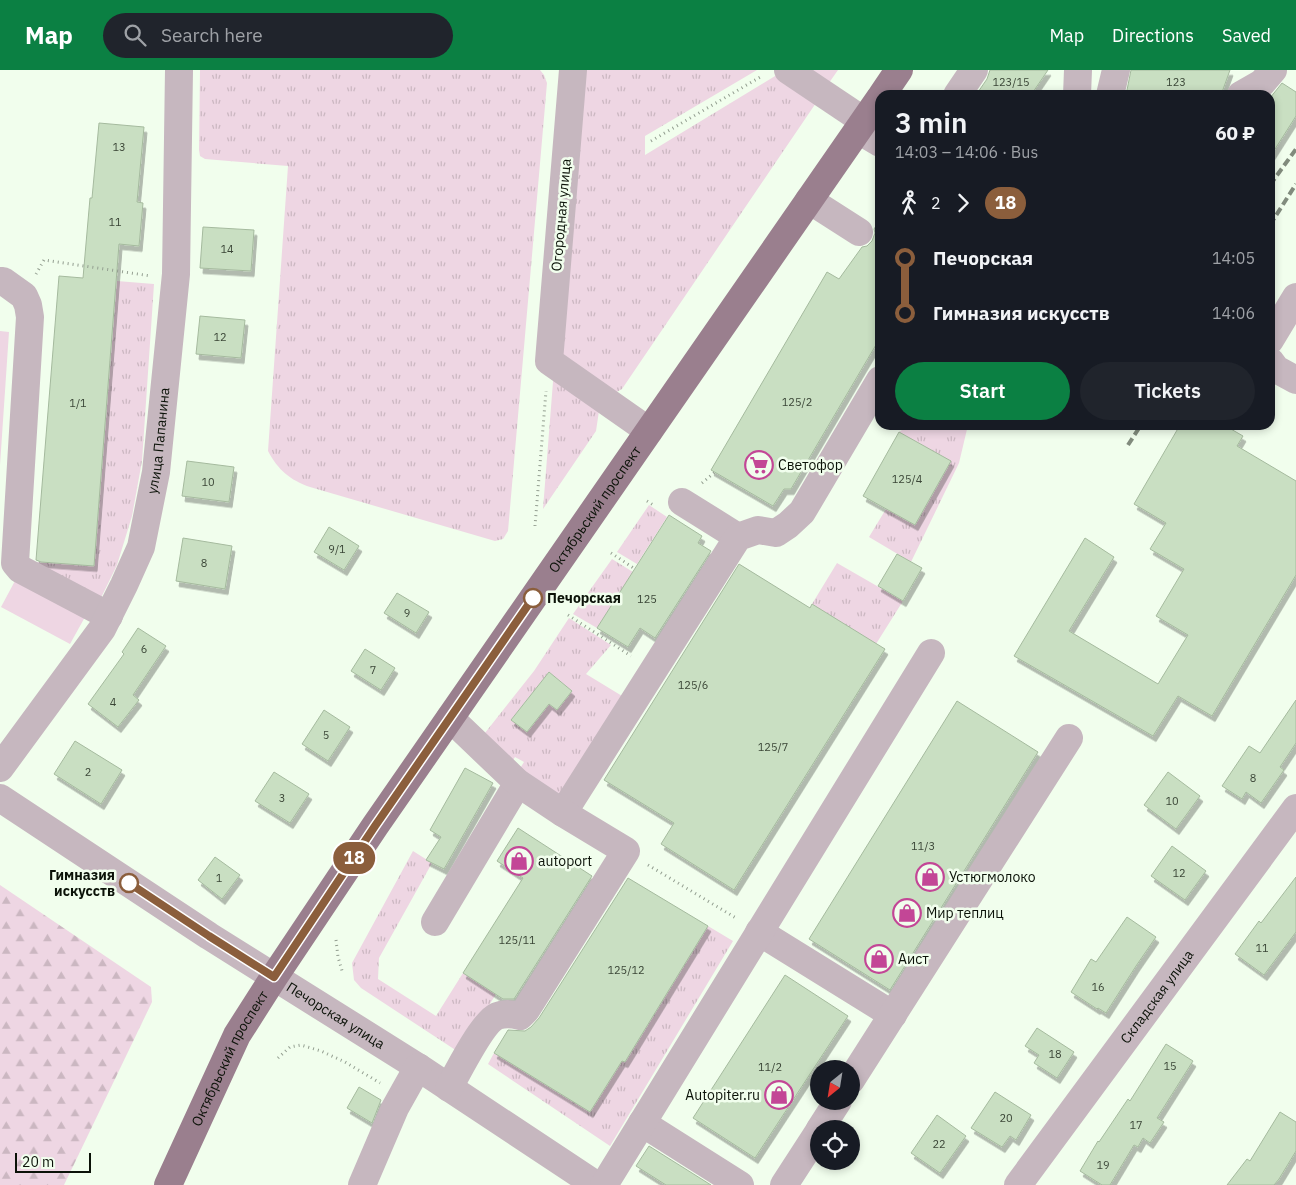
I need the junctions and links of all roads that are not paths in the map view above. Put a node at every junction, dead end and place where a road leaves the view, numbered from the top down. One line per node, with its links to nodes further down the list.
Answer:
1 (179, 70): 27 (street, улица Папанина)
2 (573, 70): 24 (street, Огородная улица)
3 (899, 70): 9 (main road, Октябрьский проспект)
4 (974, 70): 10 (street)
5 (1078, 70): 11 (street)
6 (1116, 70): 12 (street)
7 (1273, 70): 13 (street)
8 (783, 74): 15 (street)
9 (885, 90)
10 (960, 90)
11 (1077, 90)
12 (1111, 90)
13 (1250, 90)
14 (875, 111): 15 (main road, Октябрьский проспект)
15 (867, 131): 16 (main road, Октябрьский проспект)
16 (809, 200): 17 (street); 24 (main road, Октябрьский проспект)
17 (859, 232)
18 (0, 281): 27 (street)
19 (1296, 297): 20 (street)
20 (1275, 332)
21 (1275, 368): 22 (street)
22 (1296, 380)
23 (875, 388): 26 (street)
24 (649, 431): 29 (main road, Октябрьский проспект)
25 (682, 502): 26 (street)
26 (738, 537): 35 (street)
27 (109, 616): 31 (street, улица Папанина)
28 (931, 653): 37 (street)
29 (450, 718): 32 (street); 38 (main road, Октябрьский проспект)
30 (1069, 738): 39 (street)
31 (0, 768)
32 (518, 782): 35 (street); 36 (street)
33 (0, 798): 38 (street, Печорская улица)
34 (1296, 808): 51 (street, Складская улица)
35 (563, 812): 42 (street)
36 (435, 922)
37 (759, 932): 39 (street); 43 (street)
38 (274, 977): 41 (street, Печорская улица); 45 (main road, Октябрьский проспект)
39 (893, 1015): 40 (street)
40 (860, 1066)
41 (418, 1067): 42 (street, Печорская улица); 46 (street)
42 (449, 1088): 47 (street, Печорская улица)
43 (642, 1123): 48 (street); 49 (street)
44 (810, 1144): 50 (street)
45 (168, 1185)
46 (362, 1185)
47 (596, 1185)
48 (604, 1185)
49 (740, 1185)
50 (784, 1185)
51 (1018, 1185)

